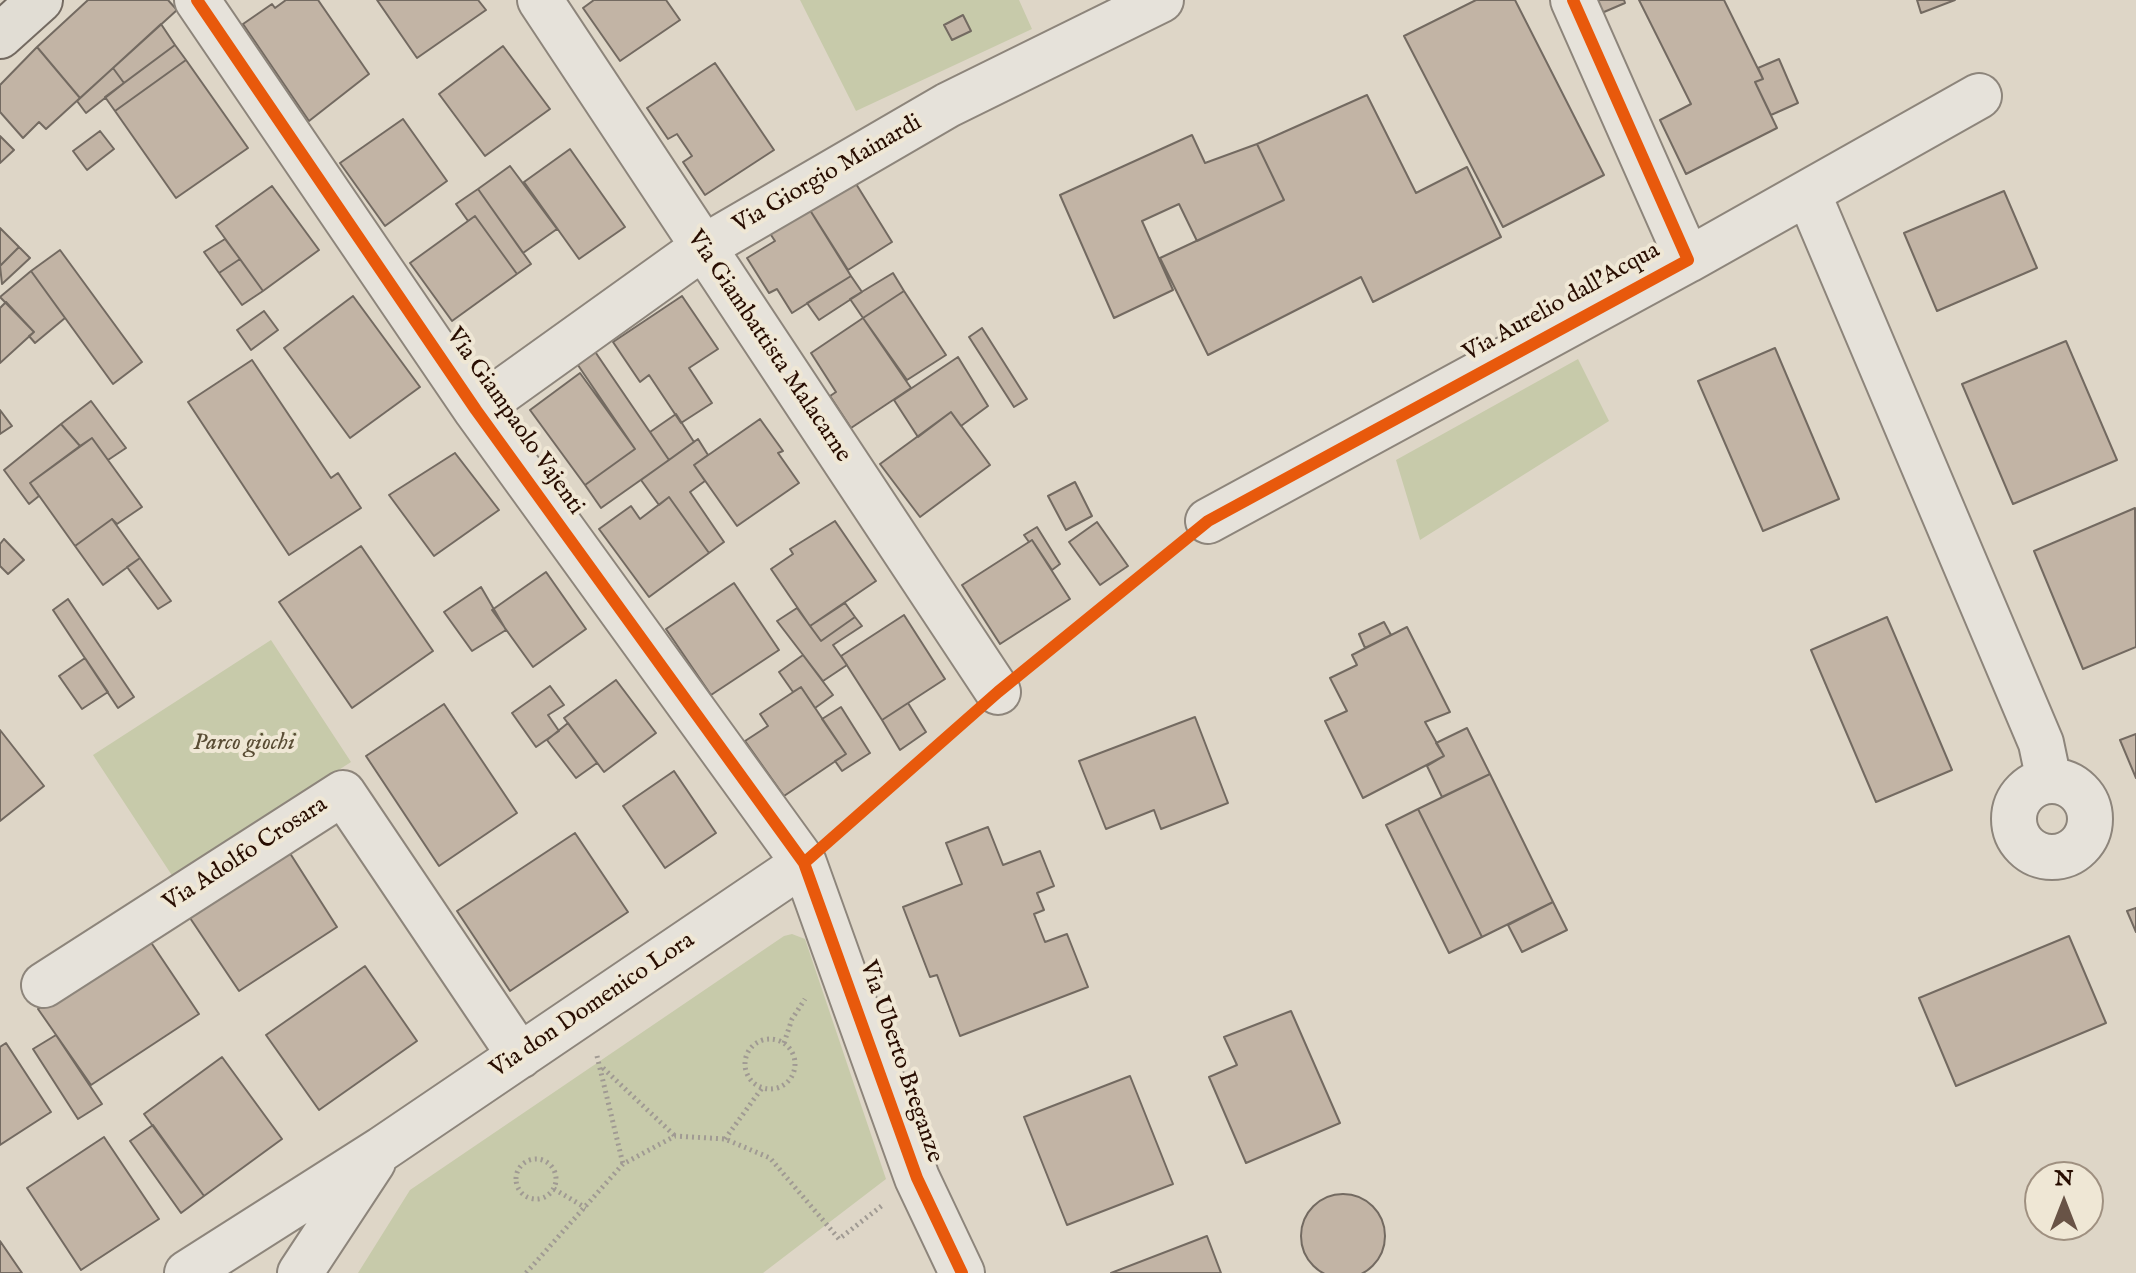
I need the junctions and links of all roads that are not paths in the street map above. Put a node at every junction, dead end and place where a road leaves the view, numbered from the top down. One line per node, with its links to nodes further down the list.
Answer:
1 (40, 0): 6 (main road)
2 (197, 0): 11 (street, Via Giampaolo Vajenti)
3 (540, 0): 9 (street, Via Giambattista Malacarne)
4 (1161, 0): 9 (street, Via Giorgio Mainardi)
5 (1573, 0): 10 (street, Via Aurelio dall'Acqua)
6 (0, 36)
7 (1979, 96): 8 (street, Via Aurelio dall'Acqua)
8 (1808, 193): 10 (street, Via Aurelio dall'Acqua); 14 (street)
9 (702, 248): 11 (street, Via Giorgio Mainardi); 13 (street, Via Giambattista Malacarne)
10 (1688, 260): 12 (street, Via Aurelio dall'Acqua)
11 (476, 410): 15 (street, Via Giampaolo Vajenti)
12 (1208, 521)
13 (998, 692)
14 (2049, 781)
15 (804, 863): 17 (street, Via don Domenico Lora); 21 (street, Via Uberto Breganze)
16 (44, 985): 17 (street, Via Adolfo Crosara)
17 (520, 1056): 18 (street, Via don Domenico Lora)
18 (382, 1149): 19 (street, Via don Domenico Lora); 20 (street, Via don Domenico Lora)
19 (187, 1273)
20 (300, 1273)
21 (962, 1273)

